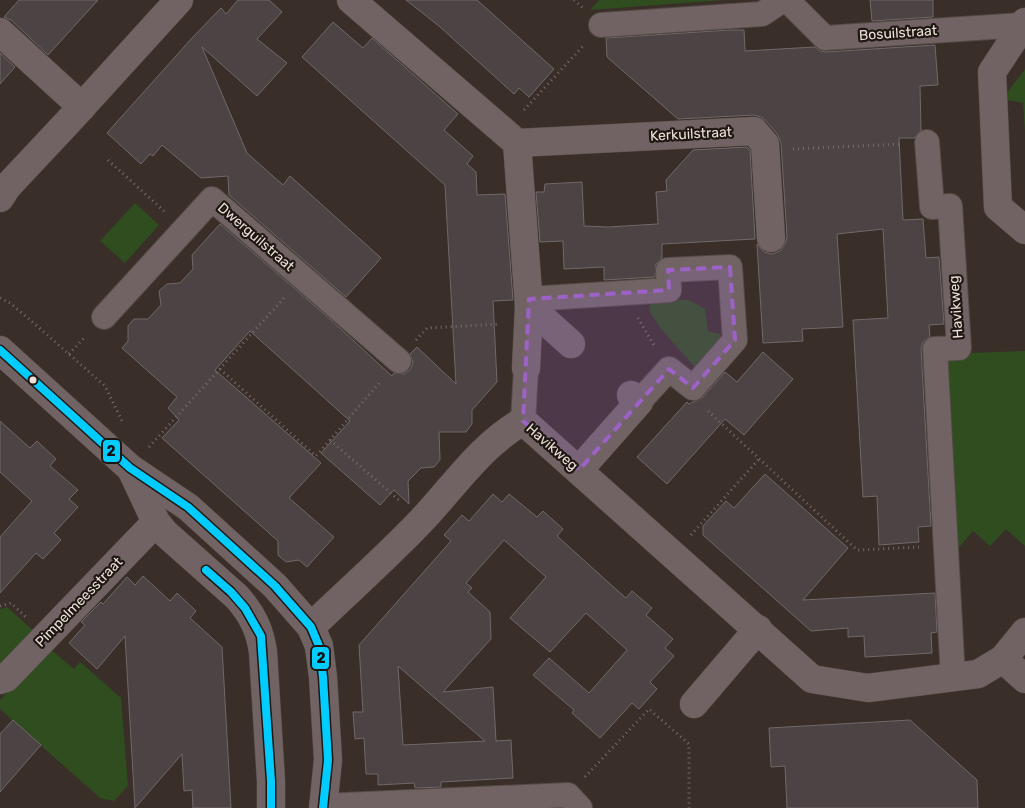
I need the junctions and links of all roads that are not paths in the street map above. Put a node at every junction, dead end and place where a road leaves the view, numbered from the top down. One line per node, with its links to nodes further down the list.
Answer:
1 (179, 0): 8 (street)
2 (351, 0): 9 (street)
3 (783, 0): 6 (street)
4 (787, 0): 5 (street, Bosuilstraat)
5 (1024, 24): 12 (street)
6 (601, 25)
7 (0, 32): 8 (street)
8 (82, 107): 11 (street)
9 (511, 137): 13 (street, Kerkuilstraat); 14 (street)
10 (927, 142): 29 (street, Havikweg)
11 (0, 198)
12 (1025, 230)
13 (770, 238)
14 (529, 309): 16 (street); 19 (street); 20 (street)
15 (104, 317): 18 (street, Dwerguilstraat)
16 (571, 344)
17 (0, 350): 22 (street)
18 (398, 361)
19 (526, 368): 21 (street)
20 (635, 399): 23 (street)
21 (523, 421): 23 (street, Havikweg); 25 (street, Havikweg)
22 (130, 468): 24 (street); 25 (street)
23 (579, 470): 26 (street, Havikweg)
24 (156, 522): 30 (street, Pimpelmeesstraat); 35 (street)
25 (312, 627): 34 (street)
26 (758, 630): 29 (street, Havikweg); 32 (street)
27 (1025, 632): 28 (street, Havikweg)
28 (1003, 659): 29 (street, Havikweg); 31 (street)
29 (953, 678)
30 (0, 680)
31 (1025, 680)
32 (694, 704)
33 (574, 802): 34 (street)
34 (323, 807)
35 (271, 808)

